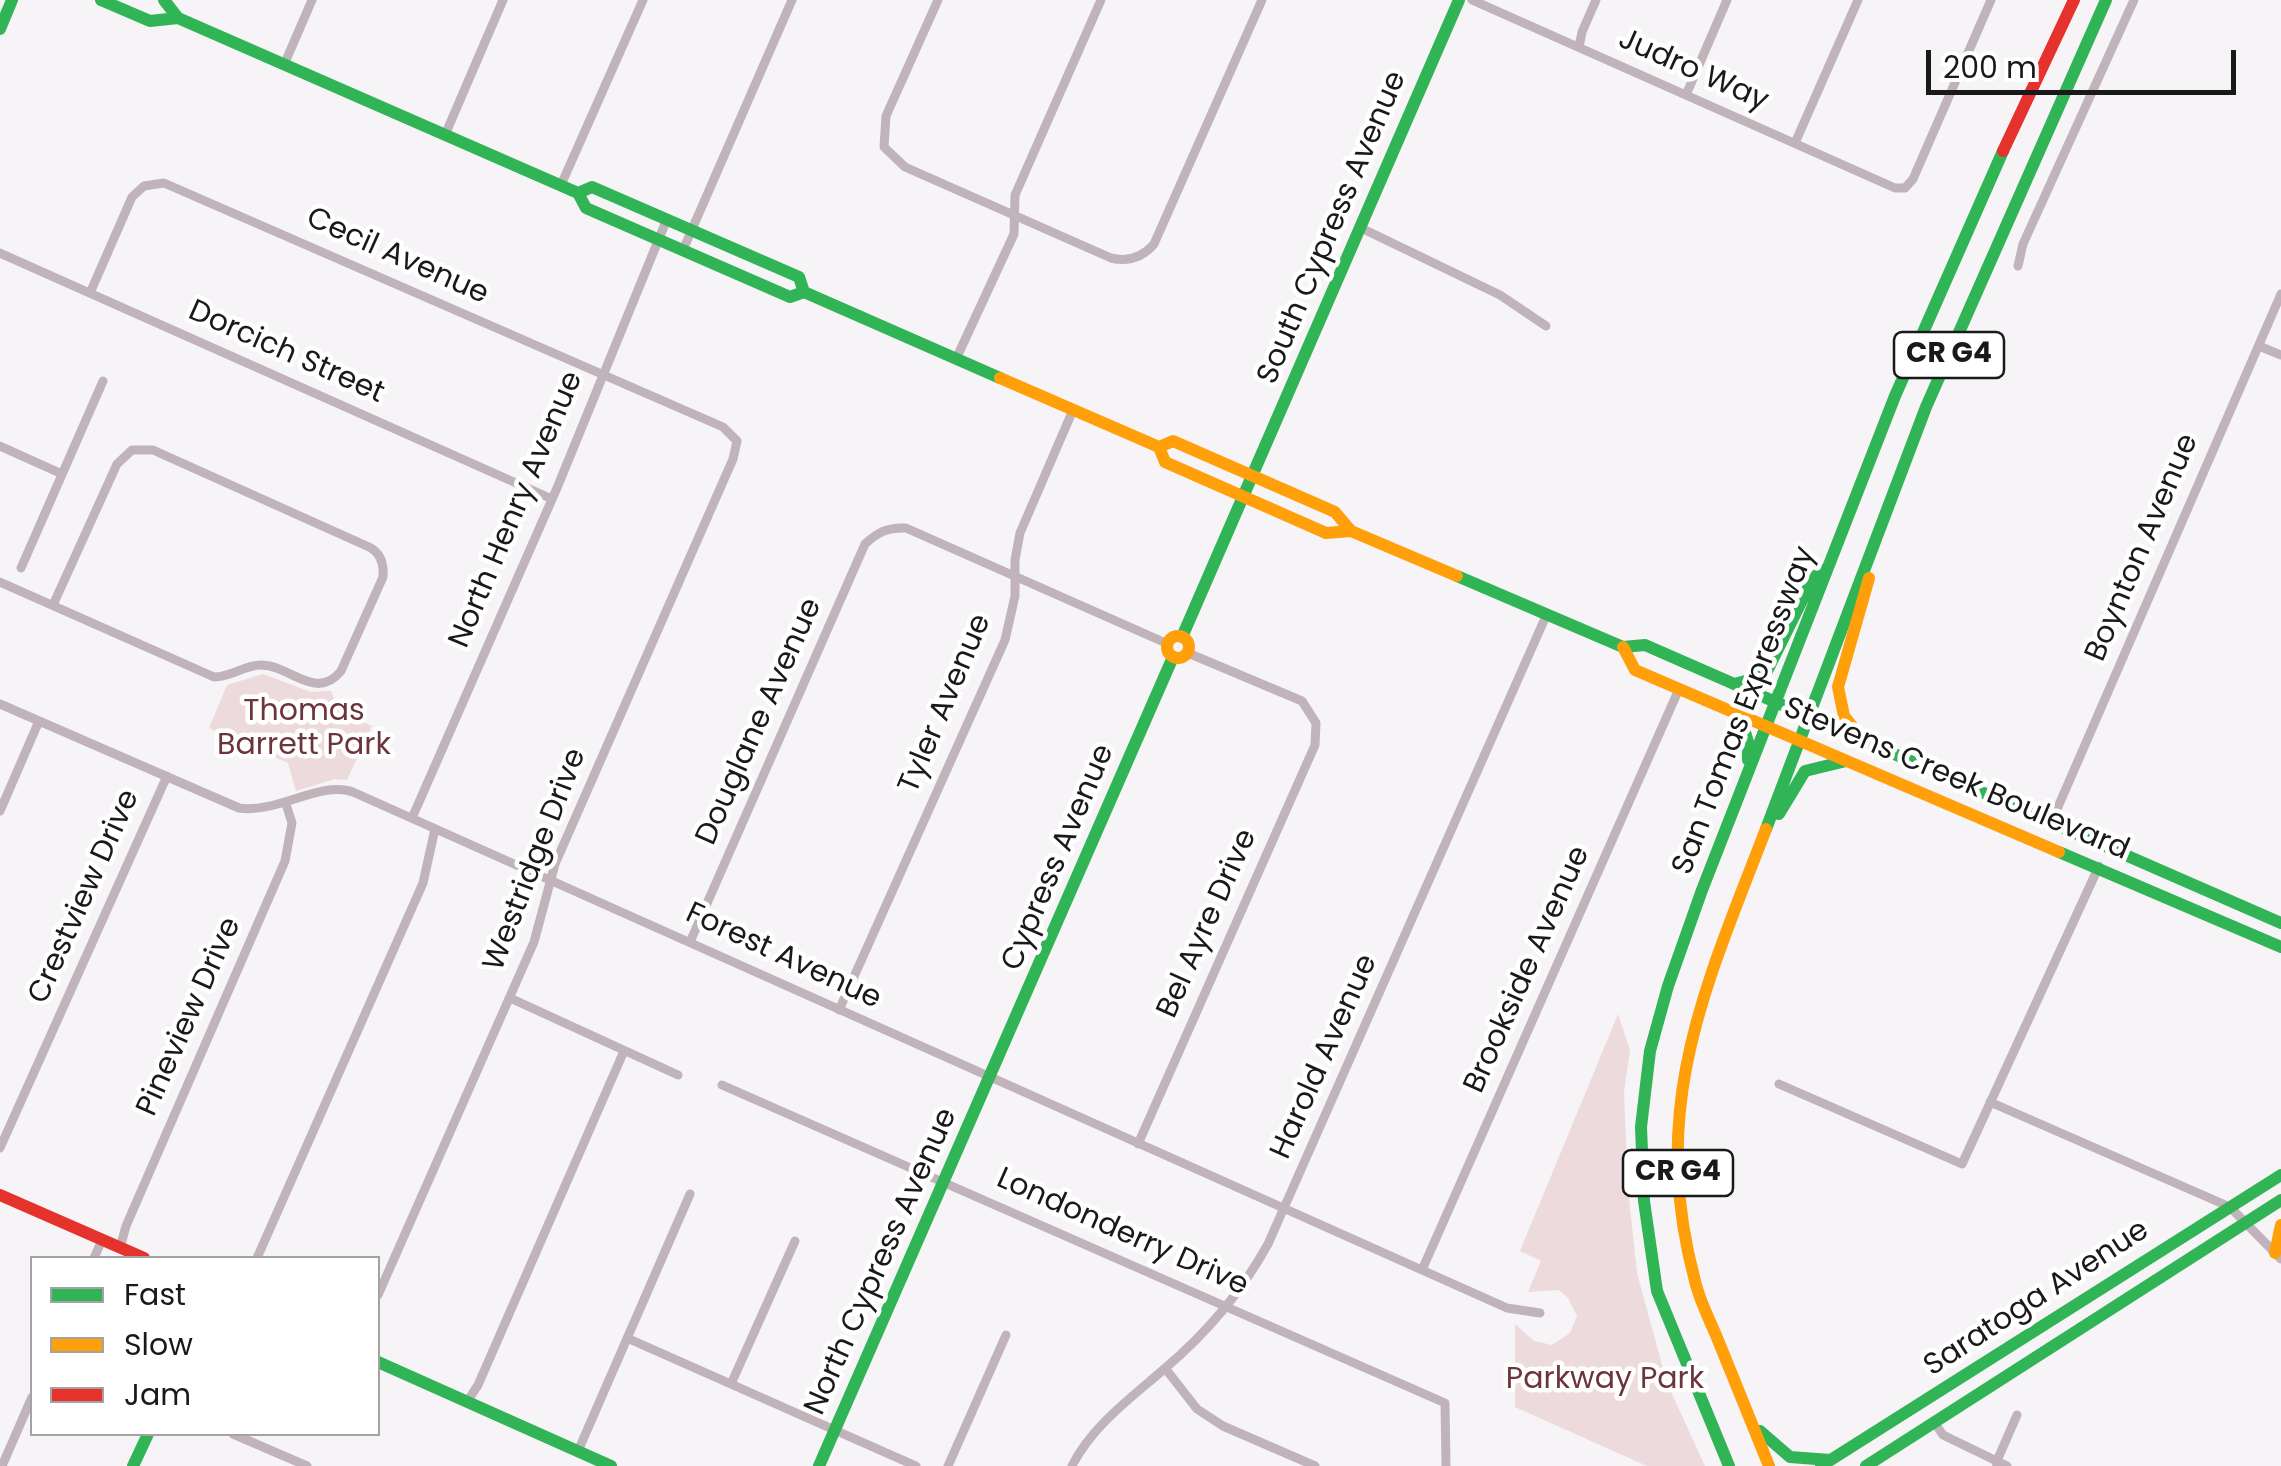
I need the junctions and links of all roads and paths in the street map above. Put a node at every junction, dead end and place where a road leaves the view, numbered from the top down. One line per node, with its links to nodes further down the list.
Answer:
1 (12, 0): 21 (main road)
2 (101, 0): 20 (main road, Stevens Creek Boulevard)
3 (164, 0): 20 (main road, Stevens Creek Boulevard)
4 (312, 0): 23 (street)
5 (504, 0): 25 (street)
6 (643, 0): 27 (street)
7 (792, 0): 32 (street)
8 (938, 0): 29 (street)
9 (1101, 0): 29 (street)
10 (1262, 0): 29 (street)
11 (1459, 0): 31 (main road, South Cypress Avenue)
12 (1472, 0): 22 (street, Judro Way)
13 (1596, 0): 22 (street)
14 (1727, 0): 24 (street)
15 (1858, 0): 26 (street)
16 (1991, 0): 26 (street, Judro Way)
17 (2074, 0): 56 (main road, San Tomas Expressway / CR G4)
18 (2106, 0): 55 (main road, San Tomas Expressway / CR G4)
19 (2134, 0): 36 (street)
20 (178, 18): 23 (main road, Stevens Creek Boulevard)
21 (0, 30)
22 (1579, 47): 24 (street, Judro Way)
23 (284, 64): 25 (main road, Stevens Creek Boulevard)
24 (1686, 94): 26 (street, Judro Way)
25 (445, 135): 27 (main road, Stevens Creek Boulevard)
26 (1795, 143)
27 (561, 185): 28 (main road, Stevens Creek Boulevard)
28 (578, 193): 30 (main road, Stevens Creek Boulevard); 33 (main road, Stevens Creek Boulevard)
29 (1015, 216): 43 (street)
30 (666, 219): 32 (main road, Stevens Creek Boulevard); 33 (street, North Henry Avenue)
31 (1358, 227): 40 (street); 51 (main road, South Cypress Avenue)
32 (692, 230): 34 (street); 37 (main road, Stevens Creek Boulevard)
33 (658, 240): 34 (main road, Stevens Creek Boulevard); 44 (street, North Henry Avenue)
34 (682, 250): 37 (main road, Stevens Creek Boulevard)
35 (0, 253): 38 (street, Dorcich Street)
36 (2018, 266)
37 (804, 292): 43 (main road, Stevens Creek Boulevard)
38 (90, 294): 44 (street, Cecil Avenue); 53 (street, Dorcich Street)
39 (2281, 294): 41 (street, Boynton Avenue)
40 (1546, 326)
41 (2258, 346): 42 (street); 82 (street, Boynton Avenue)
42 (2281, 355)
43 (956, 358): 46 (main road, Stevens Creek Boulevard)
44 (602, 376): 47 (street, Cecil Avenue); 53 (street, North Henry Avenue)
45 (104, 381): 50 (street)
46 (1073, 410): 49 (main road, Stevens Creek Boulevard); 58 (street, Tyler Avenue)
47 (736, 441): 88 (street, Westridge Drive)
48 (0, 446): 50 (street)
49 (1159, 448): 51 (main road, Stevens Creek Boulevard); 52 (main road, Stevens Creek Boulevard)
50 (62, 474): 57 (street)
51 (1252, 475): 52 (main road); 54 (main road, Stevens Creek Boulevard)
52 (1242, 497): 54 (main road, Stevens Creek Boulevard); 62 (main road)
53 (552, 499): 81 (street, North Henry Avenue)
54 (1351, 532): 61 (main road, Stevens Creek Boulevard)
55 (1872, 552): 71 (main road, San Tomas Expressway / CR G4); 75 (main road)
56 (1831, 559): 66 (main road); 68 (main road, San Tomas Expressway / CR G4)
57 (21, 568)
58 (1016, 576): 64 (street); 90 (street, Douglane Avenue); 93 (street, Tyler Avenue)
59 (0, 582): 60 (street)
60 (54, 605): 60 (street)
61 (1546, 616): 63 (main road, Stevens Creek Boulevard); 108 (street, Harold Avenue)
62 (1182, 636): 64 (main road); 65 (main road)
63 (1623, 647): 66 (main road, Stevens Creek Boulevard); 67 (main road, Stevens Creek Boulevard)
64 (1170, 650): 65 (main road); 96 (main road, Cypress Avenue)
65 (1188, 652): 100 (street, Bel Ayre Drive)
66 (1734, 684): 68 (main road, Stevens Creek Boulevard)
67 (1679, 690): 70 (main road, Stevens Creek Boulevard); 118 (street, Brookside Avenue)
68 (1776, 702): 71 (main road, Stevens Creek Boulevard); 73 (main road, San Tomas Expressway / CR G4)
69 (0, 704): 72 (street, Forest Avenue)
70 (1740, 716): 73 (main road, Stevens Creek Boulevard); 78 (main road)
71 (1809, 716): 74 (main road, San Tomas Expressway / CR G4); 75 (main road, Stevens Creek Boulevard)
72 (39, 721): 77 (street, Forest Avenue); 80 (street)
73 (1766, 727): 74 (main road, Stevens Creek Boulevard); 78 (main road, San Tomas Expressway / CR G4)
74 (1799, 741): 76 (main road, Stevens Creek Boulevard); 87 (main road, San Tomas Expressway / CR G4)
75 (1864, 741): 82 (main road, Stevens Creek Boulevard)
76 (1846, 761): 84 (main road, Stevens Creek Boulevard); 87 (main road)
77 (167, 776): 79 (street, Forest Avenue); 101 (street, Crestview Drive)
78 (1745, 781): 135 (main road, San Tomas Expressway / CR G4)
79 (286, 804): 81 (street, Forest Avenue); 113 (street, Pineview Drive)
80 (0, 812)
81 (412, 818): 83 (street, Forest Avenue)
82 (2051, 822): 84 (main road); 85 (main road, Stevens Creek Boulevard)
83 (435, 828): 88 (street, Forest Avenue); 116 (street)
84 (2015, 831): 86 (main road, Stevens Creek Boulevard)
85 (2140, 861): 86 (main road); 89 (main road, Stevens Creek Boulevard)
86 (2099, 866): 91 (main road, Stevens Creek Boulevard); 99 (street)
87 (1747, 875): 129 (main road, San Tomas Expressway / CR G4)
88 (551, 881): 90 (street, Forest Avenue); 92 (street, Westridge Drive)
89 (2281, 922)
90 (690, 942): 93 (street, Forest Avenue)
91 (2281, 947)
92 (510, 998): 94 (street); 119 (street, Westridge Drive)
93 (840, 1010): 96 (street, Forest Avenue)
94 (624, 1051): 95 (street); 128 (street)
95 (678, 1075)
96 (991, 1079): 100 (street, Forest Avenue); 103 (main road, North Cypress Avenue)
97 (1780, 1084): 99 (street)
98 (722, 1085): 103 (street, Londonderry Drive)
99 (1990, 1102): 107 (street)
100 (1138, 1144): 108 (street, Forest Avenue)
101 (0, 1148)
102 (2281, 1175): 107 (main road, Saratoga Avenue)
103 (944, 1182): 120 (street, Londonderry Drive); 132 (main road, North Cypress Avenue)
104 (0, 1194): 111 (main road)
105 (690, 1194): 123 (street)
106 (2281, 1200): 109 (main road, Saratoga Avenue)
107 (2230, 1207): 109 (street); 137 (main road, Saratoga Avenue)
108 (1286, 1208): 118 (street, Forest Avenue); 120 (street, Harold Avenue)
109 (2245, 1222): 117 (street); 131 (main road, Saratoga Avenue)
110 (2281, 1225): 117 (main road)
111 (102, 1240): 113 (main road); 114 (street)
112 (794, 1241): 126 (street)
113 (120, 1248): 115 (main road)
114 (95, 1256)
115 (139, 1256)
116 (258, 1256)
117 (2278, 1256)
118 (1422, 1270): 121 (street, Forest Avenue)
119 (380, 1290)
120 (1228, 1307): 125 (street, Harold Avenue); 148 (street, Londonderry Drive)
121 (1540, 1313)
122 (1006, 1335): 145 (street)
123 (627, 1338): 126 (street); 136 (street)
124 (380, 1363): 128 (main road)
125 (1166, 1368): 146 (street, Harold Avenue); 147 (street)
126 (731, 1384): 132 (street)
127 (30, 1402): 139 (street)
128 (467, 1402): 136 (main road)
129 (1744, 1404): 137 (main road); 151 (main road, San Tomas Expressway / CR G4)
130 (2017, 1415): 138 (street)
131 (1934, 1422): 138 (street); 152 (main road, Saratoga Avenue)
132 (835, 1430): 143 (main road, North Cypress Avenue); 144 (street)
133 (147, 1436): 140 (main road)
134 (238, 1436): 141 (street)
135 (1718, 1442): 149 (main road); 150 (main road, San Tomas Expressway / CR G4)
136 (578, 1451): 142 (main road)
137 (1825, 1463)
138 (1999, 1464)
139 (2, 1466)
140 (133, 1466)
141 (307, 1466)
142 (611, 1466)
143 (819, 1466)
144 (916, 1466)
145 (948, 1466)
146 (1072, 1466)
147 (1316, 1466)
148 (1446, 1466)
149 (1718, 1466)
150 (1729, 1466)
151 (1769, 1466)
152 (1866, 1466)

